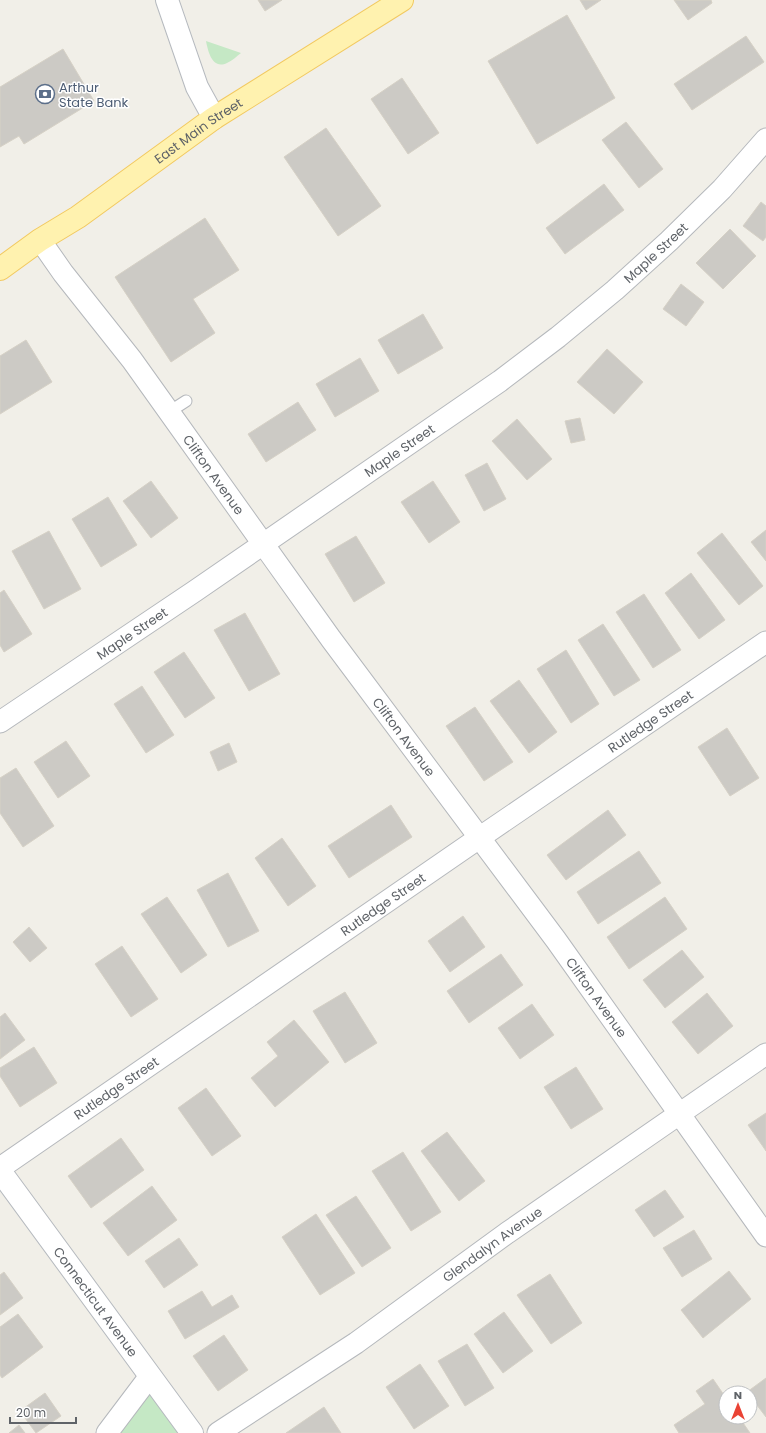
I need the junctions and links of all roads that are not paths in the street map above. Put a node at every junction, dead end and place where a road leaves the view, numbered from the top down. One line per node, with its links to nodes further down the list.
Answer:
1 (167, 0): 3 (street)
2 (402, 0): 3 (main road, East Main Street)
3 (214, 118): 5 (main road, East Main Street)
4 (766, 139): 9 (street, Maple Street)
5 (40, 240): 6 (main road, East Main Street); 8 (street, Clifton Avenue)
6 (0, 269)
7 (186, 401): 8 (lane)
8 (169, 412): 9 (street, Clifton Avenue)
9 (263, 544): 11 (street, Maple Street); 12 (street, Clifton Avenue)
10 (766, 642): 12 (street, Rutledge Street)
11 (0, 722)
12 (479, 838): 14 (street, Clifton Avenue); 15 (street, Rutledge Street)
13 (766, 1054): 14 (street, Glendalyn Avenue)
14 (679, 1114): 17 (street, Clifton Avenue); 21 (street, Glendalyn Avenue)
15 (0, 1168)
16 (0, 1171): 18 (street, Connecticut Avenue)
17 (766, 1236)
18 (150, 1376): 19 (street); 20 (street, Connecticut Avenue)
19 (108, 1433)
20 (192, 1433)
21 (218, 1433)

